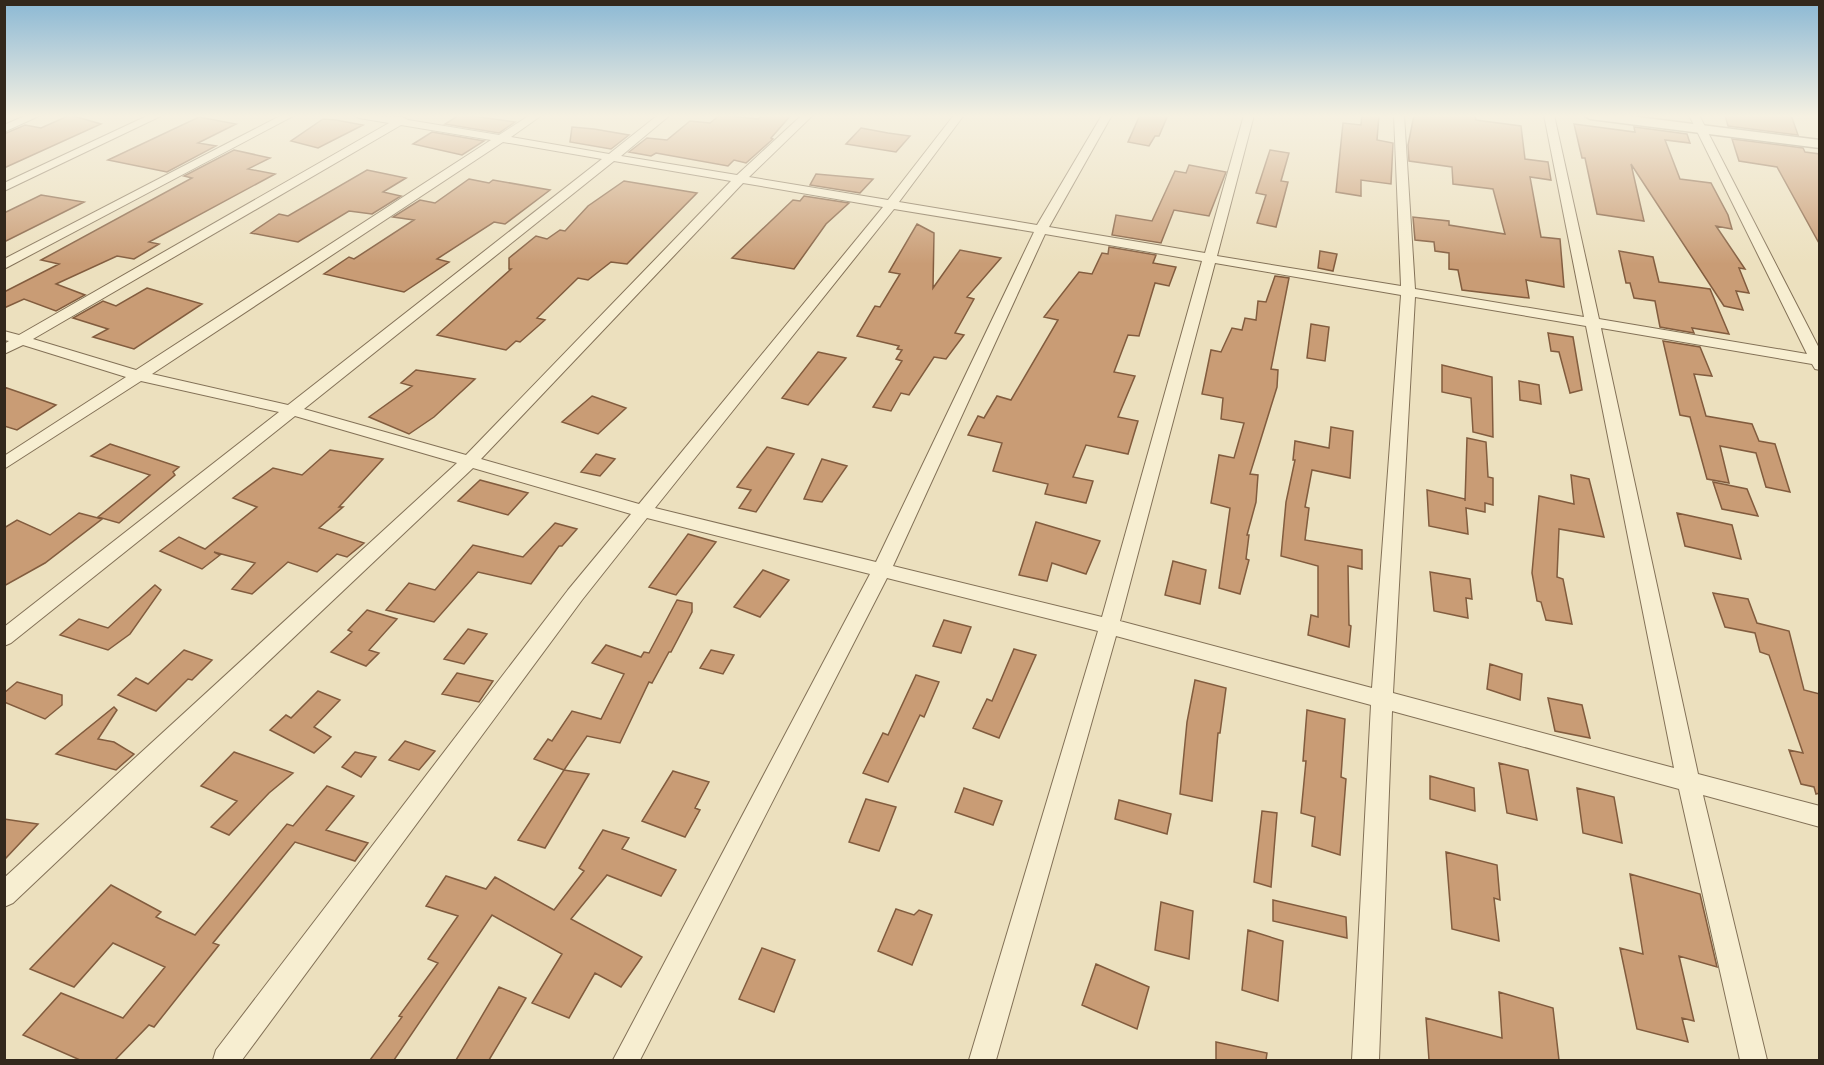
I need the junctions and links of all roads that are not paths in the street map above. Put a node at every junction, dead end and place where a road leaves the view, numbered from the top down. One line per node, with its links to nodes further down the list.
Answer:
1 (53, 165): 15 (street)
2 (195, 165): 19 (street)
3 (322, 165): 22 (street)
4 (462, 165): 25 (street)
5 (603, 165): 26 (street)
6 (653, 165): 14 (street)
7 (755, 165): 14 (street)
8 (921, 165): 16 (street)
9 (1078, 165): 17 (street)
10 (1235, 165): 18 (street)
11 (1402, 165): 20 (street)
12 (1559, 165): 21 (street)
13 (1719, 165): 24 (street)
14 (740, 179): 16 (street); 27 (street)
15 (4, 188)
16 (891, 205): 17 (street); 29 (street)
17 (1041, 230): 18 (street); 30 (street)
18 (1210, 258): 20 (street); 31 (street)
19 (4, 265)
20 (1408, 292): 21 (street); 33 (street)
21 (1592, 323): 24 (street); 34 (street)
22 (13, 338): 23 (street); 25 (street)
23 (4, 350)
24 (1819, 363)
25 (139, 376): 26 (street); 28 (street)
26 (291, 410): 27 (street); 32 (street)
27 (471, 460): 29 (street); 36 (street)
28 (4, 464)
29 (643, 511): 30 (street); 37 (street)
30 (882, 569): 31 (street); 38 (street)
31 (1109, 626): 33 (street); 39 (street)
32 (4, 638)
33 (1382, 699): 34 (street); 40 (street)
34 (1688, 781): 35 (street); 41 (street)
35 (1820, 816)
36 (4, 896)
37 (226, 1060)
38 (626, 1060)
39 (982, 1060)
40 (1365, 1060)
41 (1754, 1060)

